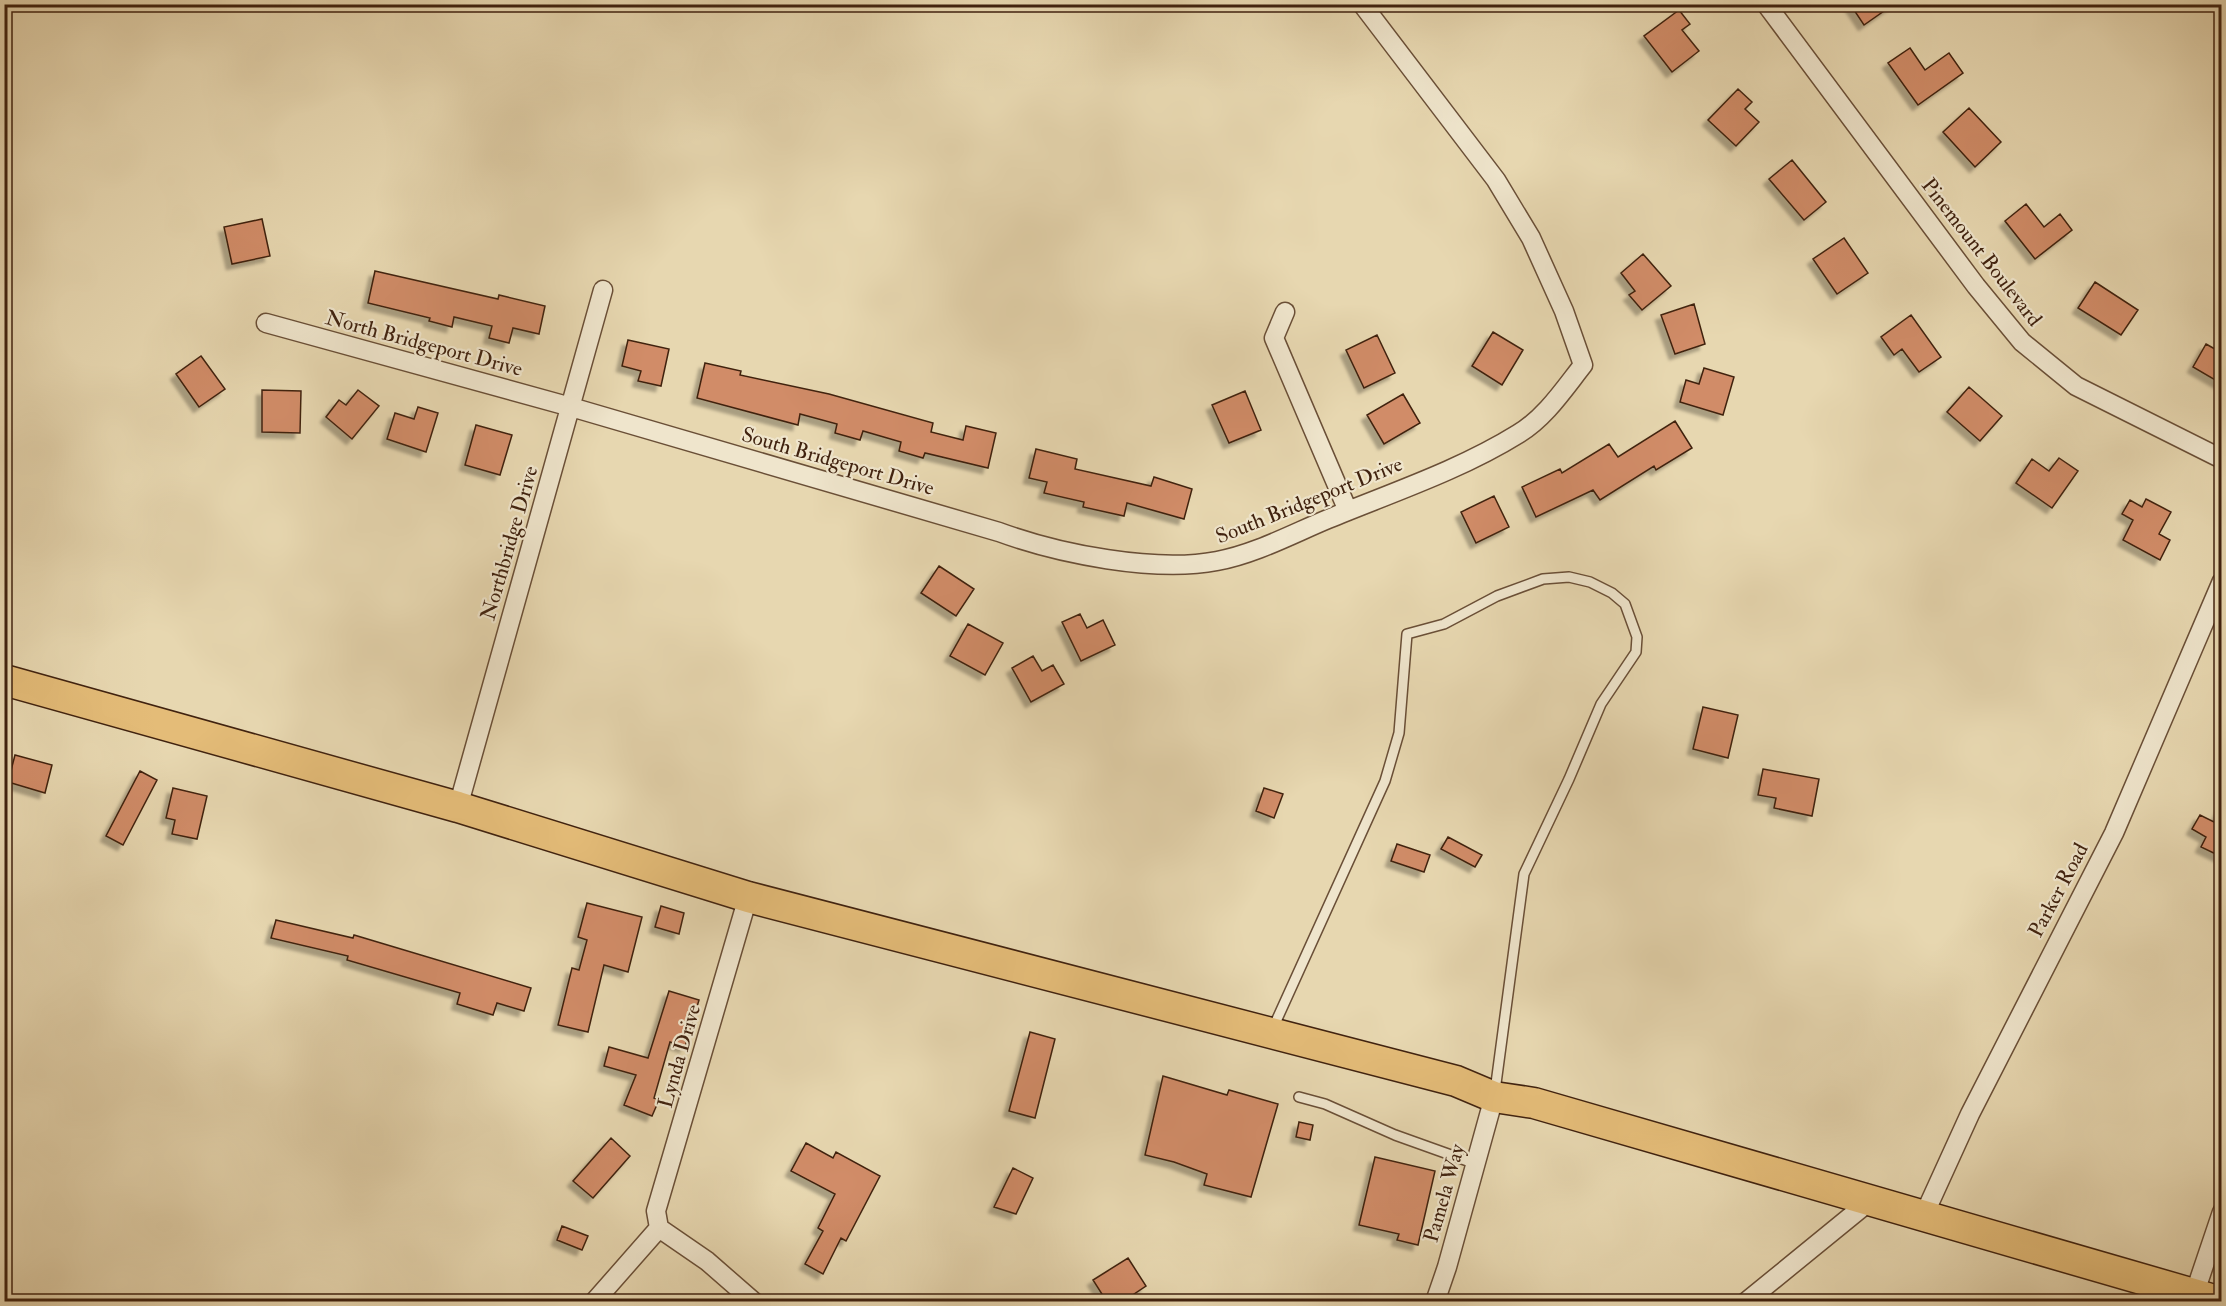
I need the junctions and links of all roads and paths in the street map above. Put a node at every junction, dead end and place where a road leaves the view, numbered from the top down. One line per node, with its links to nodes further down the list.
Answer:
1 (1362, 4): 8 (street, South Bridgeport Drive)
2 (1766, 4): 7 (street, Pinemount Boulevard)
3 (603, 290): 6 (street, Northbridge Drive)
4 (1285, 312): 8 (street)
5 (266, 323): 6 (street, North Bridgeport Drive)
6 (571, 407): 8 (street, South Bridgeport Drive); 11 (street, Northbridge Drive)
7 (2222, 459)
8 (1348, 511)
9 (2222, 581): 19 (street, Parker Road)
10 (4, 680): 11 (highway)
11 (458, 807): 12 (highway)
12 (748, 897): 13 (highway); 20 (street, Lynda Drive)
13 (1270, 1033): 15 (highway); 15 (lane)
14 (1299, 1097): 16 (lane)
15 (1494, 1097): 16 (street, Pamela Way); 17 (highway)
16 (1476, 1164): 24 (street, Pamela Way)
17 (1871, 1200): 19 (highway); 25 (street)
18 (2222, 1212): 21 (street)
19 (1924, 1215): 21 (highway)
20 (659, 1228): 22 (street); 23 (street)
21 (2208, 1297)
22 (594, 1302)
23 (754, 1302)
24 (1435, 1302)
25 (1746, 1302)

